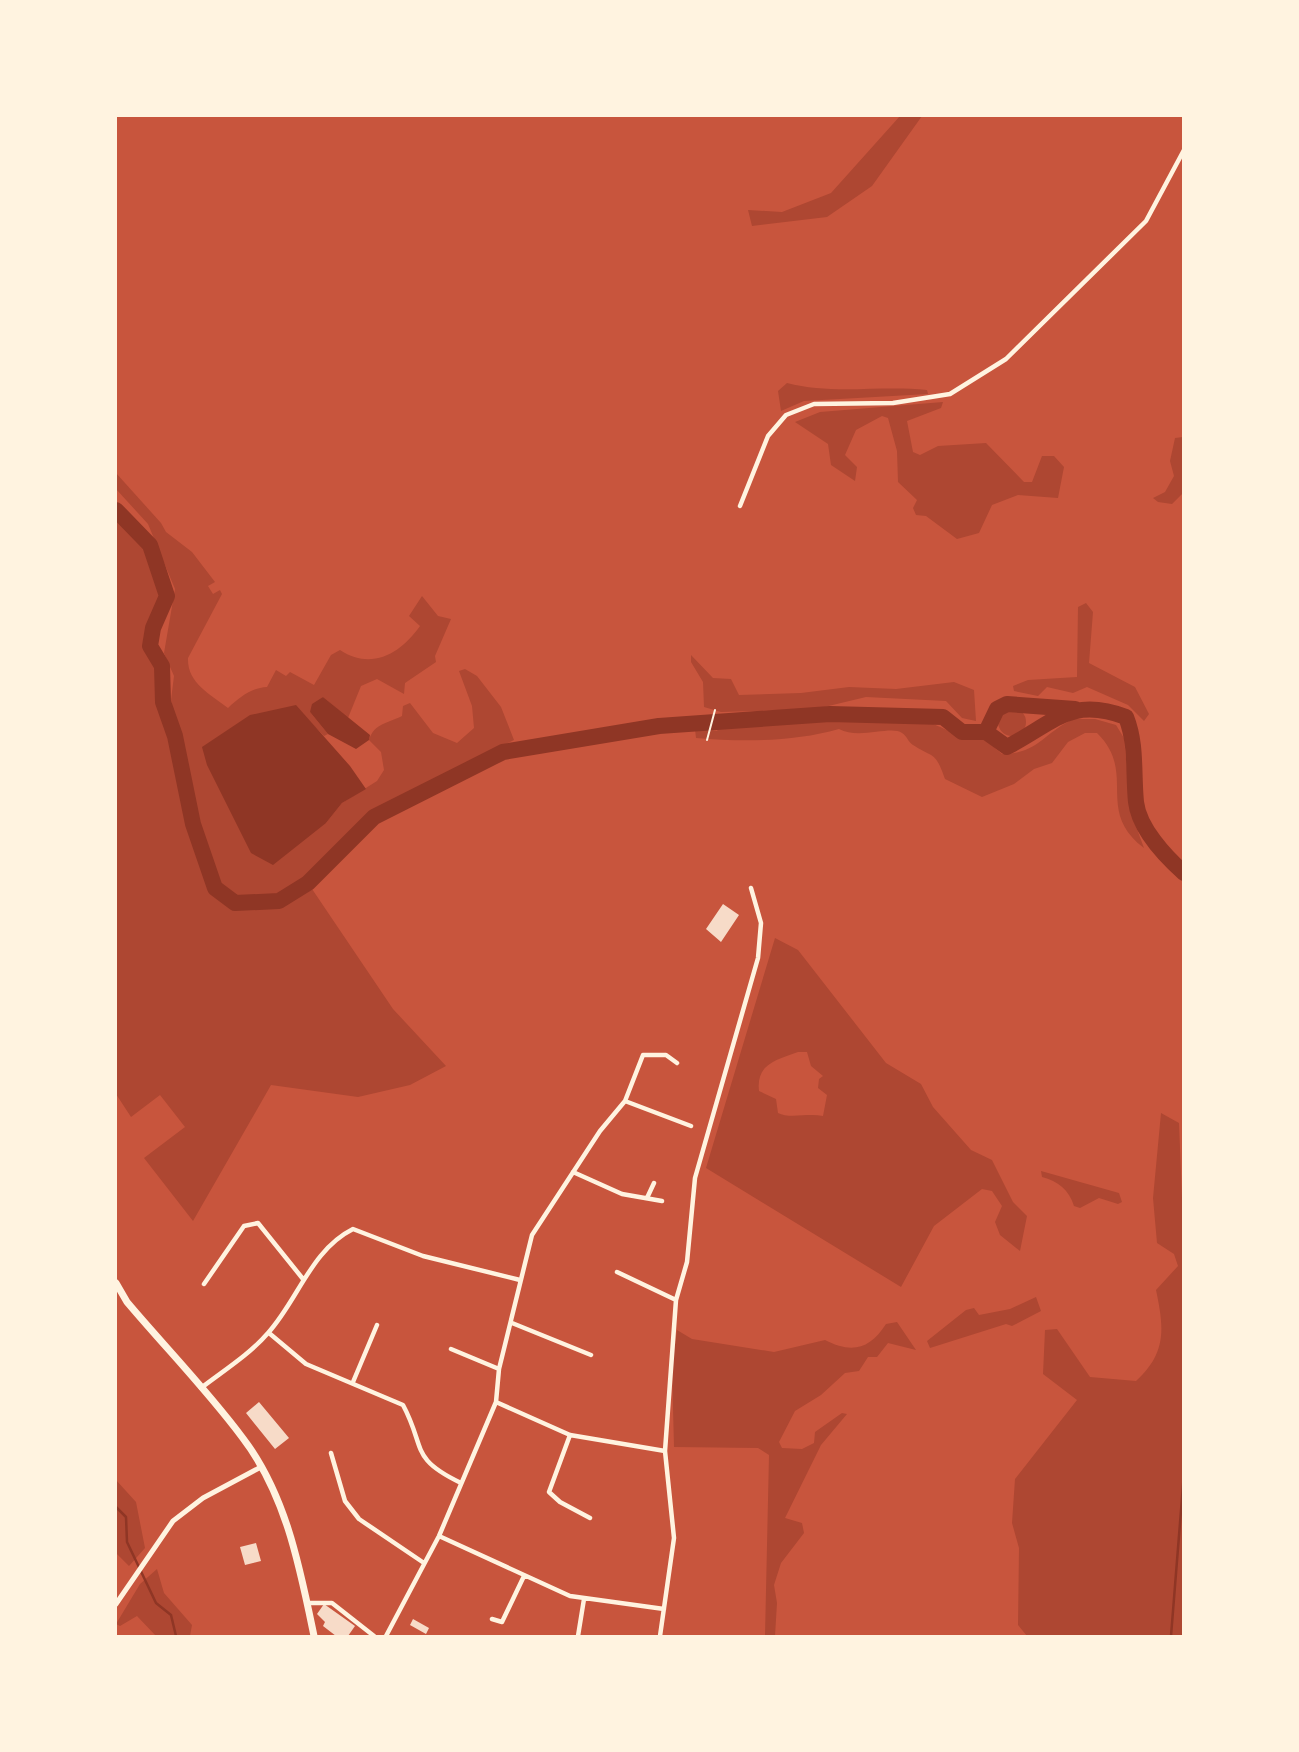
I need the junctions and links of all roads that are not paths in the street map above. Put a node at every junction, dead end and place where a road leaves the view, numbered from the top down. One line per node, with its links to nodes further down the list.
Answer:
1 (1184, 150): 2 (street)
2 (740, 506)
3 (751, 888): 16 (street)
4 (677, 1063): 5 (street)
5 (625, 1101): 6 (street); 7 (street)
6 (691, 1126)
7 (573, 1172): 9 (street); 13 (street)
8 (654, 1182): 9 (street)
9 (647, 1198): 10 (street)
10 (662, 1201)
11 (617, 1272): 16 (street)
12 (303, 1279): 13 (street); 15 (street); 19 (street)
13 (520, 1280): 17 (street)
14 (116, 1283): 24 (main road)
15 (204, 1284)
16 (676, 1300): 27 (street)
17 (512, 1323): 21 (street); 22 (street)
18 (377, 1325): 23 (street)
19 (269, 1333): 23 (street); 24 (street)
20 (452, 1349): 22 (street)
21 (591, 1355)
22 (499, 1369): 25 (street)
23 (353, 1382): 30 (street)
24 (200, 1389): 29 (main road)
25 (496, 1402): 26 (street); 30 (street)
26 (570, 1435): 27 (street); 31 (street)
27 (665, 1451): 38 (street)
28 (331, 1453): 33 (street)
29 (261, 1467): 36 (main road); 37 (street)
30 (461, 1483): 32 (street)
31 (590, 1518)
32 (439, 1536): 33 (street); 34 (street)
33 (424, 1563): 42 (street)
34 (524, 1576): 35 (street); 39 (street)
35 (584, 1599): 38 (street); 43 (street)
36 (307, 1603): 40 (main road); 41 (street)
37 (116, 1604)
38 (664, 1609): 44 (street)
39 (492, 1619)
40 (314, 1636)
41 (374, 1636)
42 (386, 1636)
43 (578, 1636)
44 (660, 1636)

